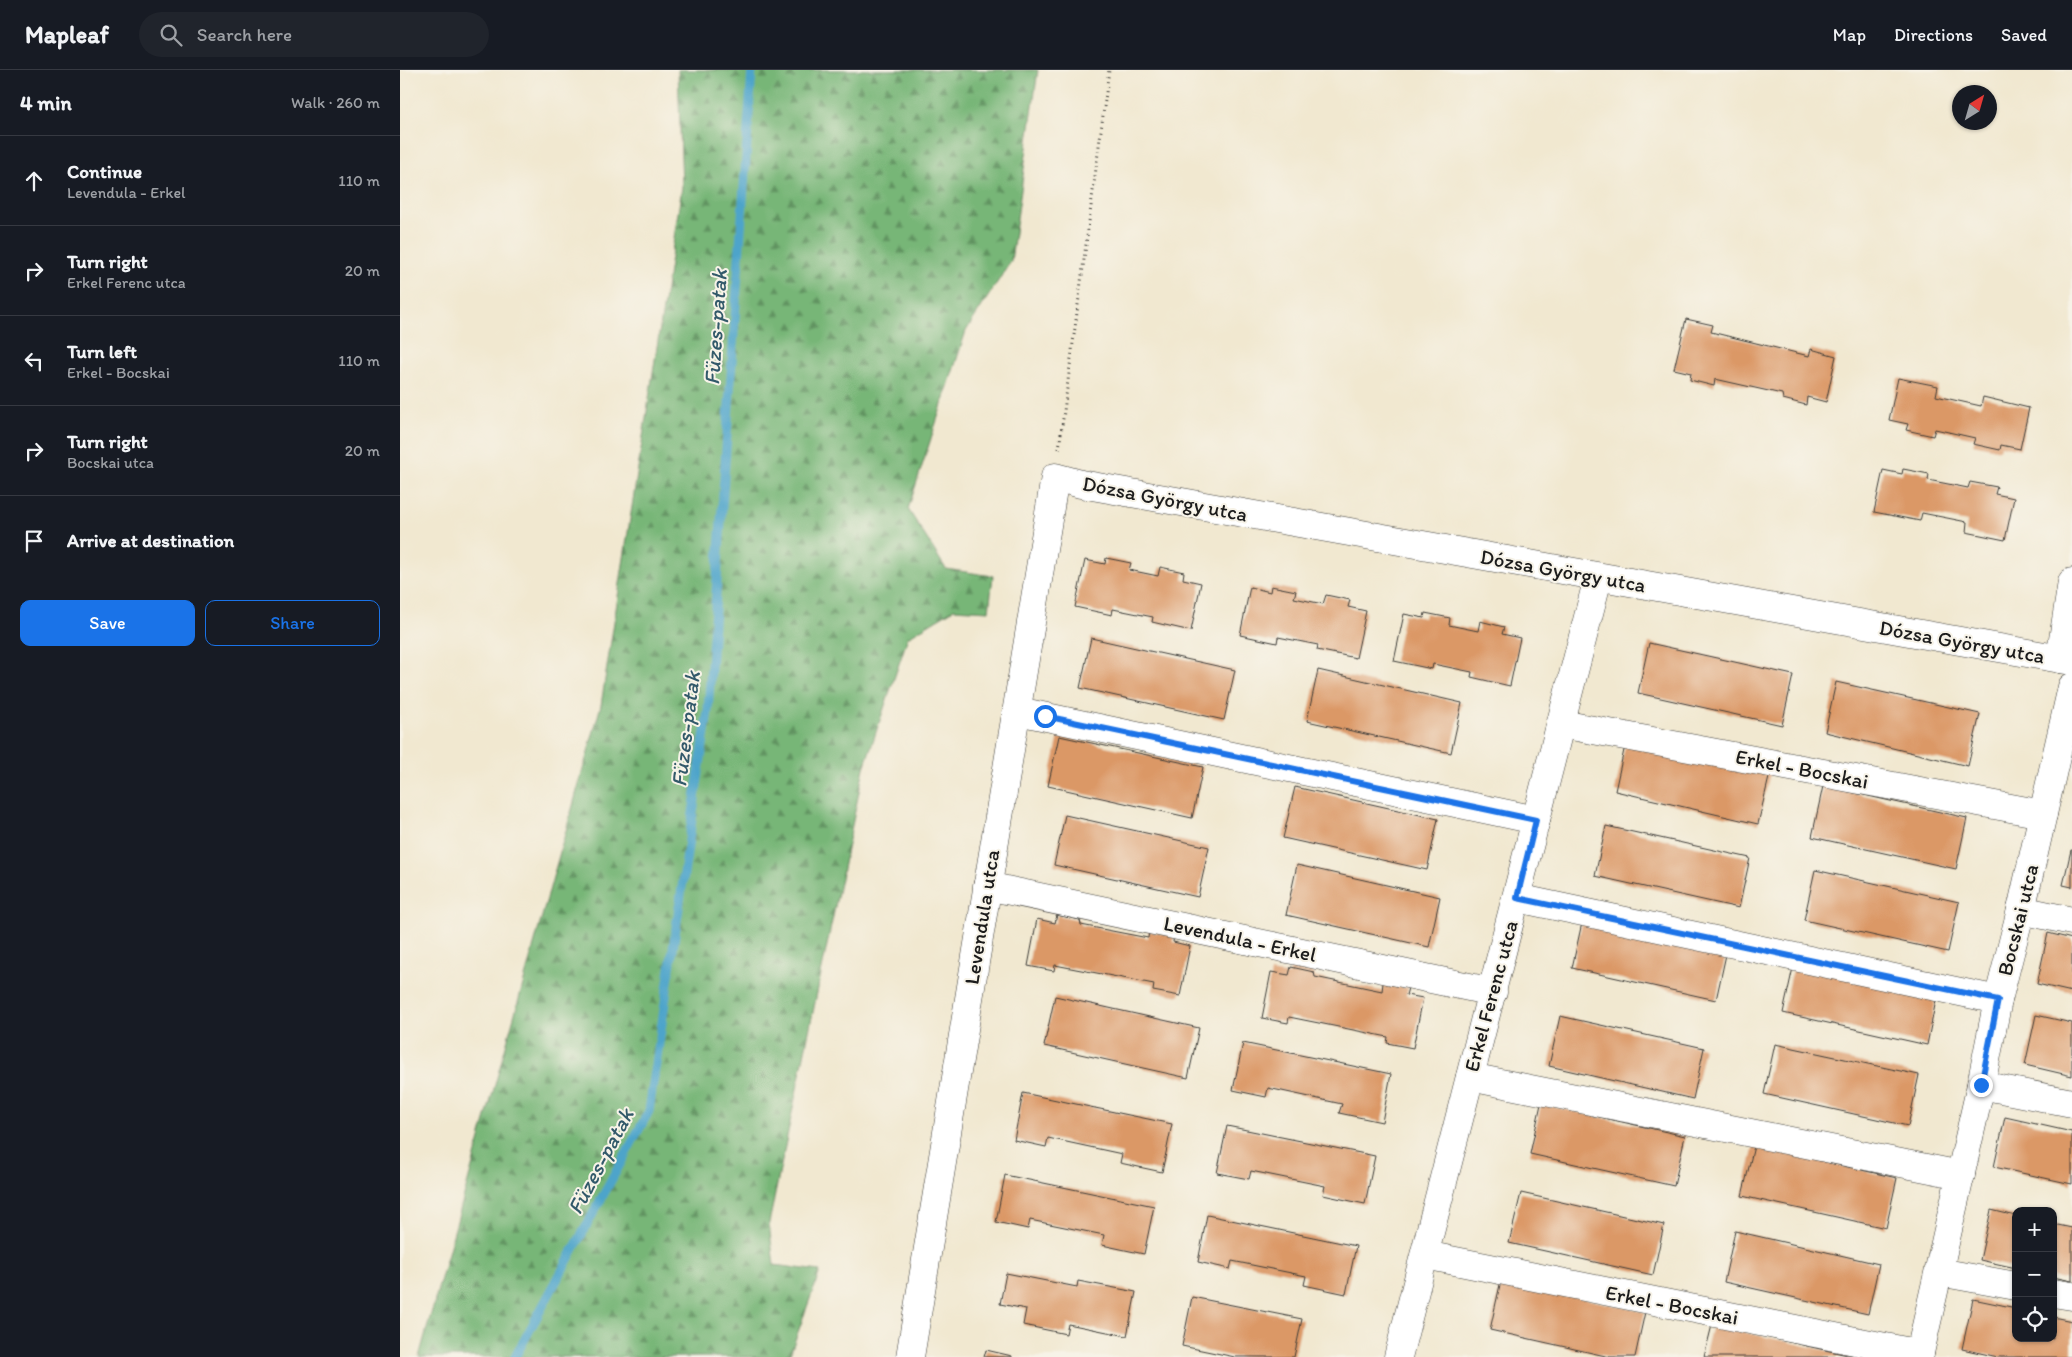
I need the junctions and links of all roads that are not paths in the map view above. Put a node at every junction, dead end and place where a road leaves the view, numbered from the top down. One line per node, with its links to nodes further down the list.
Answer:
1 (1055, 477): 2 (street, Dózsa György utca); 6 (street, Levendula utca)
2 (1598, 578): 4 (street, Dózsa György utca); 7 (street, Erkel Ferenc utca)
3 (2072, 582): 4 (street)
4 (2066, 660)
5 (2072, 687): 8 (street, Bocskai utca)
6 (1018, 710): 9 (street); 10 (street, Levendula utca)
7 (1561, 724): 8 (street, Erkel - Bocskai); 9 (street, Erkel Ferenc utca)
8 (2043, 814): 12 (street, Bocskai utca)
9 (1536, 820): 11 (street, Erkel Ferenc utca)
10 (987, 886): 14 (street, Levendula - Erkel); 26 (street, Levendula utca)
11 (1517, 898): 14 (street, Erkel Ferenc utca); 15 (street)
12 (2021, 910): 13 (street); 15 (street, Bocskai utca)
13 (2072, 921)
14 (1493, 992): 16 (street, Erkel Ferenc utca)
15 (1998, 1000): 17 (street, Bocskai utca)
16 (1470, 1077): 19 (street); 20 (street, Erkel Ferenc utca)
17 (1981, 1085): 18 (street); 19 (street, Bocskai utca)
18 (2072, 1104)
19 (1961, 1175): 21 (street, Bocskai utca)
20 (1424, 1255): 25 (street, Erkel - Bocskai); 27 (street, Erkel Ferenc utca)
21 (1939, 1272): 22 (street); 25 (street, Bocskai utca)
22 (2012, 1285)
23 (2057, 1294): 24 (street)
24 (2072, 1296)
25 (1920, 1356)
26 (910, 1357)
27 (1398, 1357)

